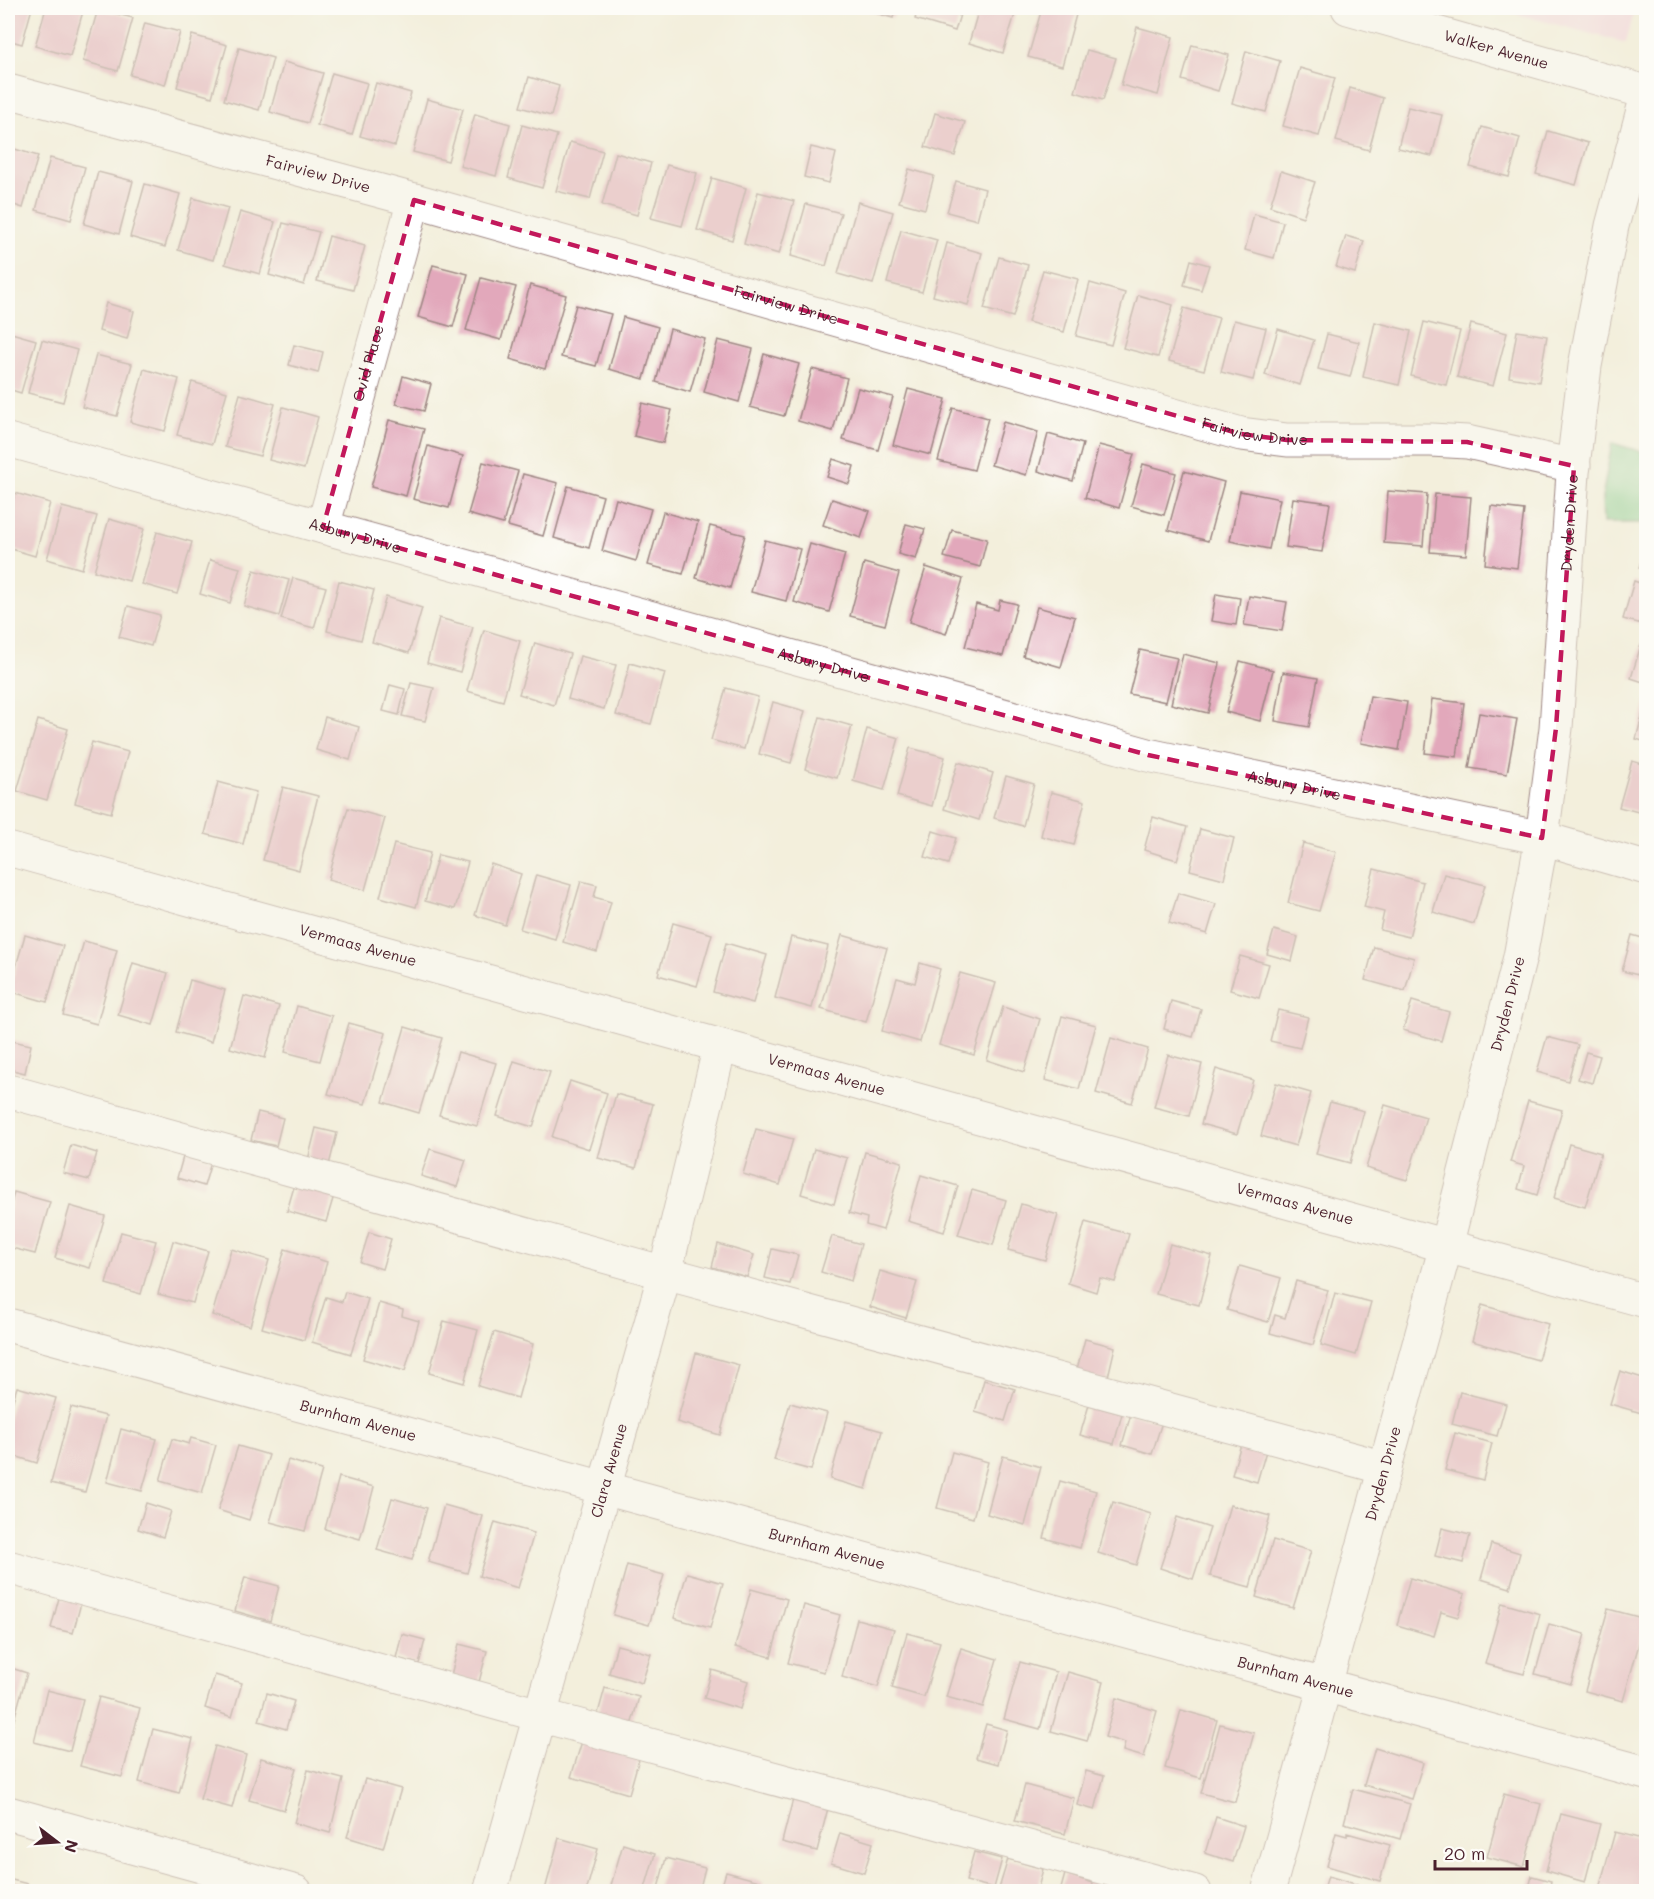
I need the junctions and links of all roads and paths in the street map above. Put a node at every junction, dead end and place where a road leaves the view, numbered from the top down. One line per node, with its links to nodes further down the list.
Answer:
1 (1348, 8): 3 (street, Walker Avenue)
2 (8, 91): 5 (street, Fairview Drive)
3 (1647, 92)
4 (1647, 99): 7 (street, Dryden Drive)
5 (414, 200): 7 (street, Fairview Drive); 8 (street, Ovid Place)
6 (8, 440): 8 (street, Asbury Drive)
7 (1574, 466): 9 (street, Dryden Drive)
8 (323, 527): 9 (street, Asbury Drive)
9 (1542, 838): 11 (street, Asbury Drive); 14 (street, Dryden Drive)
10 (8, 849): 12 (street, Vermaas Avenue)
11 (1647, 867)
12 (720, 1046): 14 (street, Vermaas Avenue); 15 (street, Clara Avenue)
13 (8, 1091): 15 (street)
14 (1446, 1246): 16 (street, Vermaas Avenue); 18 (street, Dryden Drive)
15 (665, 1274): 18 (street); 19 (street, Clara Avenue)
16 (1647, 1302)
17 (8, 1325): 19 (street, Burnham Avenue)
18 (1385, 1468): 21 (street, Dryden Drive)
19 (604, 1489): 21 (street, Burnham Avenue); 22 (street, Clara Avenue)
20 (8, 1567): 22 (street)
21 (1325, 1686): 23 (street, Burnham Avenue); 28 (street, Dryden Drive)
22 (539, 1715): 26 (street, Clara Avenue); 27 (street)
23 (1647, 1773)
24 (8, 1813): 25 (street)
25 (296, 1892)
26 (490, 1892)
27 (1195, 1892)
28 (1268, 1892)

